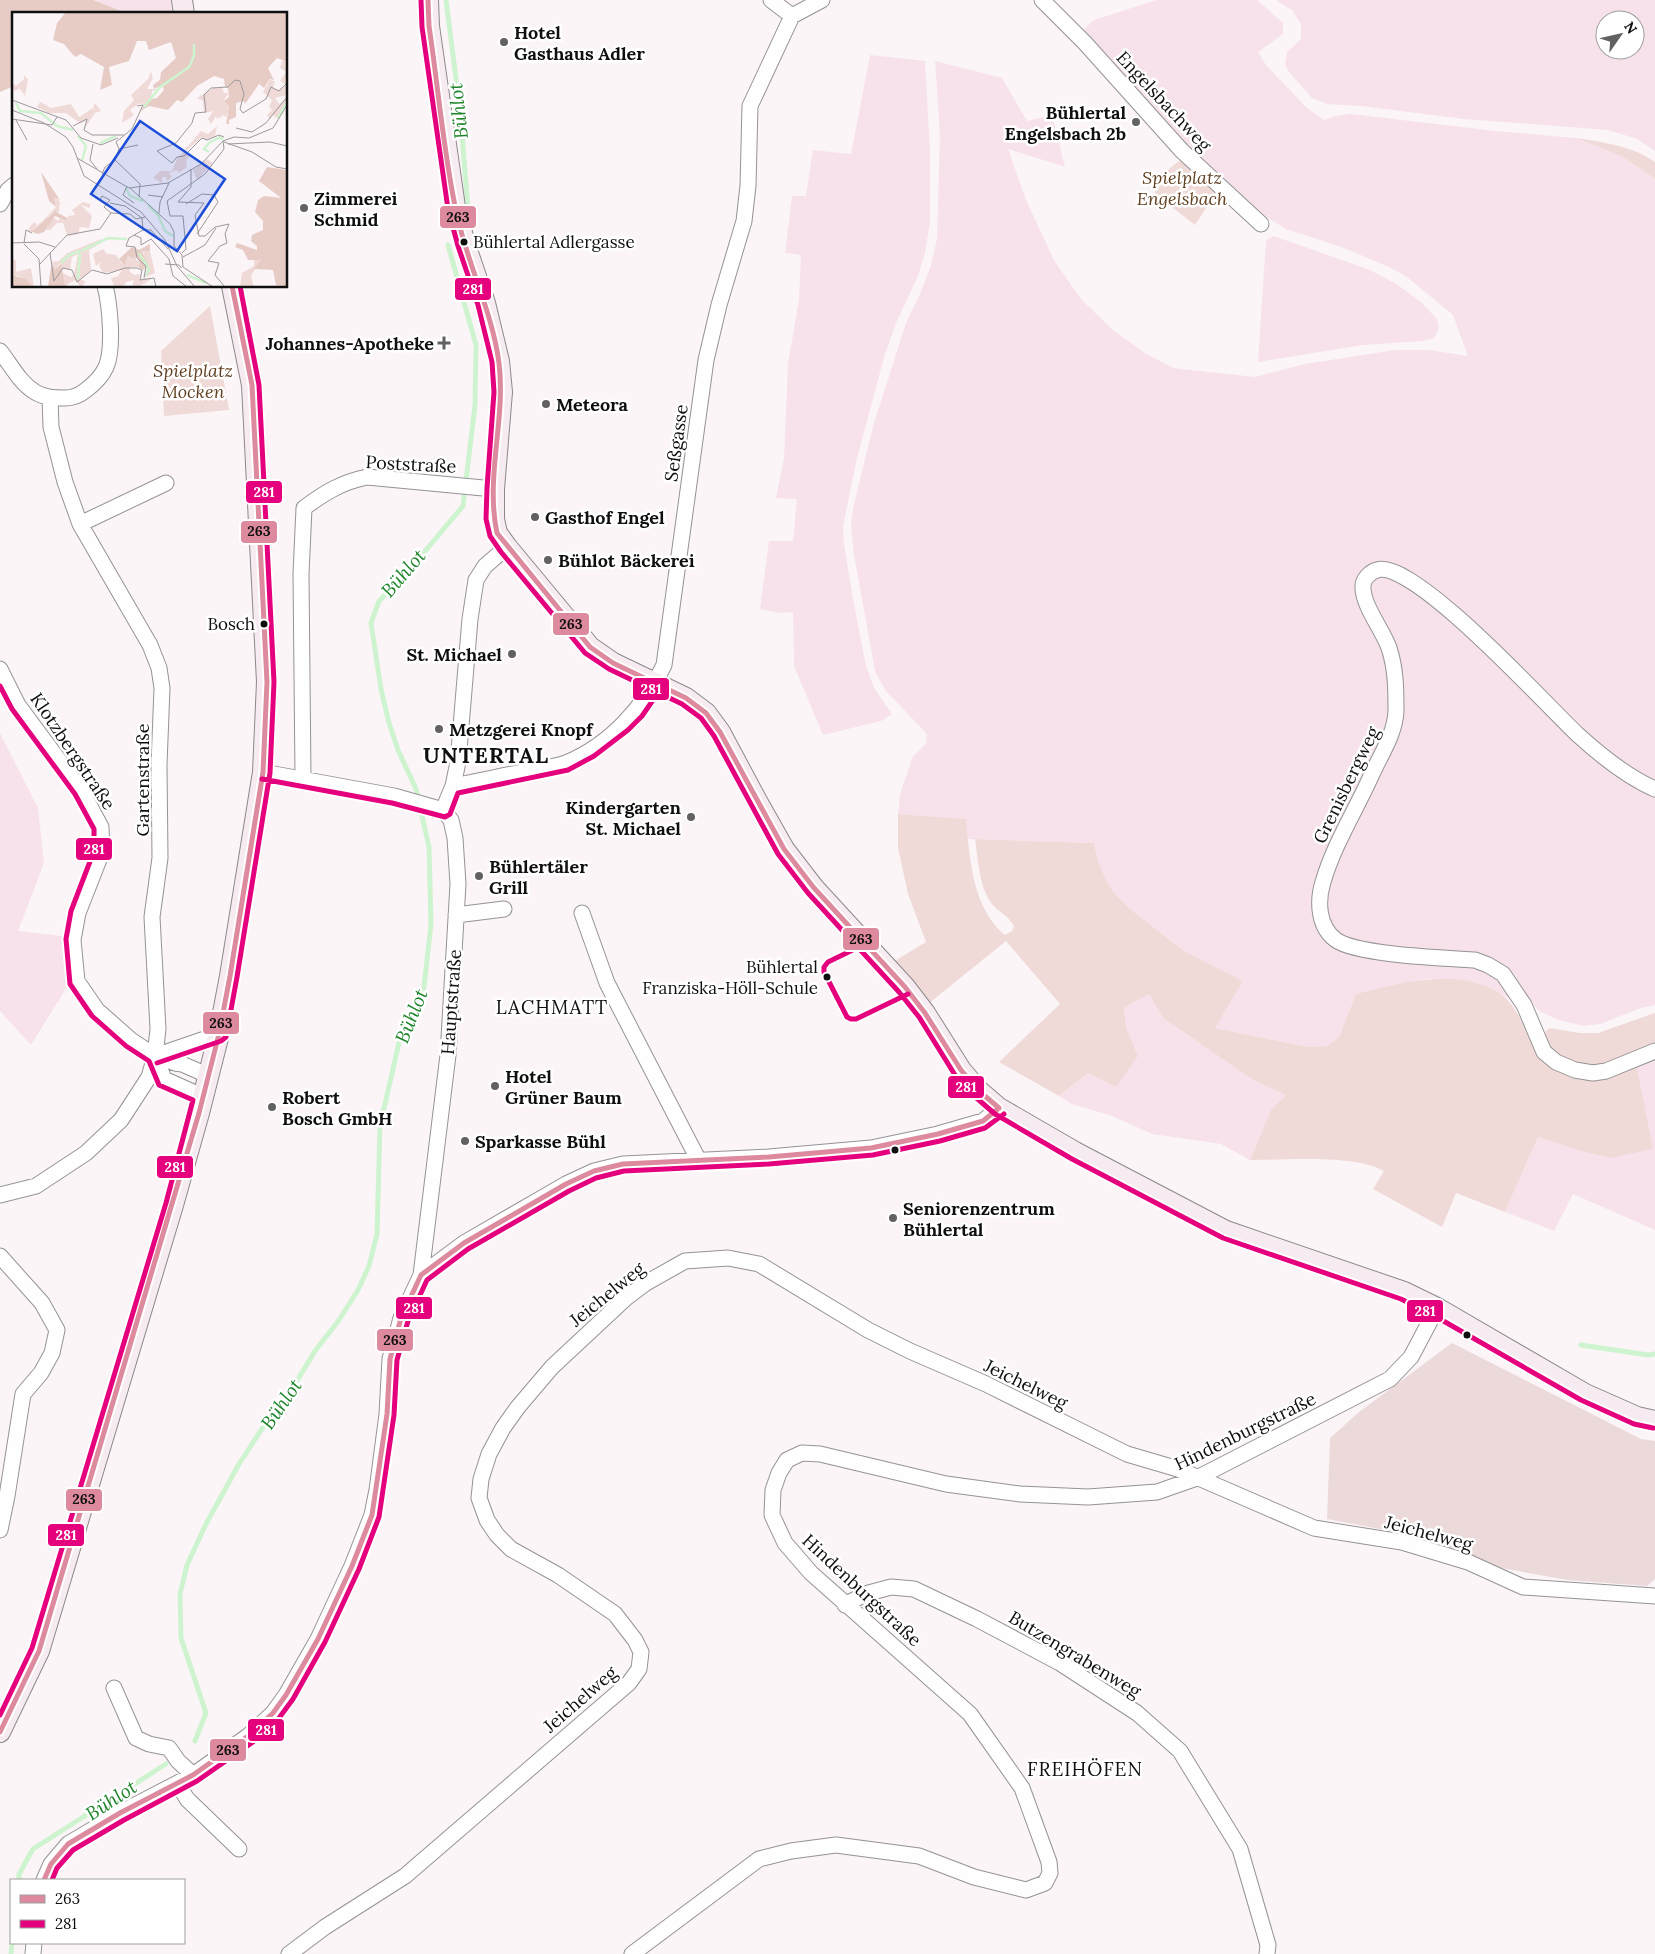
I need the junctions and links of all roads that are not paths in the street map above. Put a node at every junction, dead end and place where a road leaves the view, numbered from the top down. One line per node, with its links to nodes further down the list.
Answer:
1 (428, 0): 14 (street)
2 (771, 0): 5 (street)
3 (822, 0): 5 (street)
4 (1042, 0): 8 (street, Engelsbachweg)
5 (792, 16): 18 (street, Seßgasse)
6 (12, 187): 7 (street)
7 (0, 204)
8 (1261, 224)
9 (106, 288): 12 (street)
10 (232, 288): 19 (street)
11 (0, 351): 12 (street)
12 (50, 398): 15 (street, Gartenstraße)
13 (166, 483): 15 (street)
14 (487, 488): 16 (street); 20 (street, Poststraße)
15 (80, 524): 29 (street, Gartenstraße)
16 (506, 547): 18 (street); 21 (street)
17 (0, 669): 29 (street, Klotzbergstraße)
18 (656, 683): 21 (street, Seßgasse); 32 (street)
19 (263, 772): 20 (street); 27 (street)
20 (303, 778): 23 (street)
21 (453, 786): 23 (street)
22 (1655, 789): 28 (street, Grenisbergweg)
23 (437, 807): 26 (street, Hauptstraße)
24 (504, 909): 26 (street)
25 (582, 913): 33 (street)
26 (456, 915): 36 (street, Hauptstraße)
27 (218, 1034): 29 (street); 30 (street)
28 (1655, 1052)
29 (155, 1056): 30 (street, Klotzbergstraße); 31 (street); 34 (street, Gartenstraße)
30 (207, 1075): 31 (street)
31 (202, 1096): 44 (street)
32 (999, 1108): 33 (street); 37 (street)
33 (699, 1161): 36 (street)
34 (0, 1195)
35 (0, 1256): 40 (street)
36 (421, 1275): 45 (street, Hauptstraße)
37 (1437, 1308): 38 (street); 39 (street, Hindenburgstraße)
38 (1655, 1421)
39 (1197, 1478): 41 (street, Jeichelweg); 42 (street, Hindenburgstraße); 49 (street, Jeichelweg)
40 (0, 1530)
41 (1655, 1596)
42 (845, 1605): 50 (street, Hindenburgstraße); 51 (street, Butzengrabenweg)
43 (114, 1688): 45 (street)
44 (0, 1732)
45 (193, 1775): 46 (street, Hauptstraße)
46 (178, 1784): 47 (street); 48 (street, Hauptstraße)
47 (239, 1849)
48 (44, 1879)
49 (288, 1954)
50 (632, 1954)
51 (1267, 1954)

